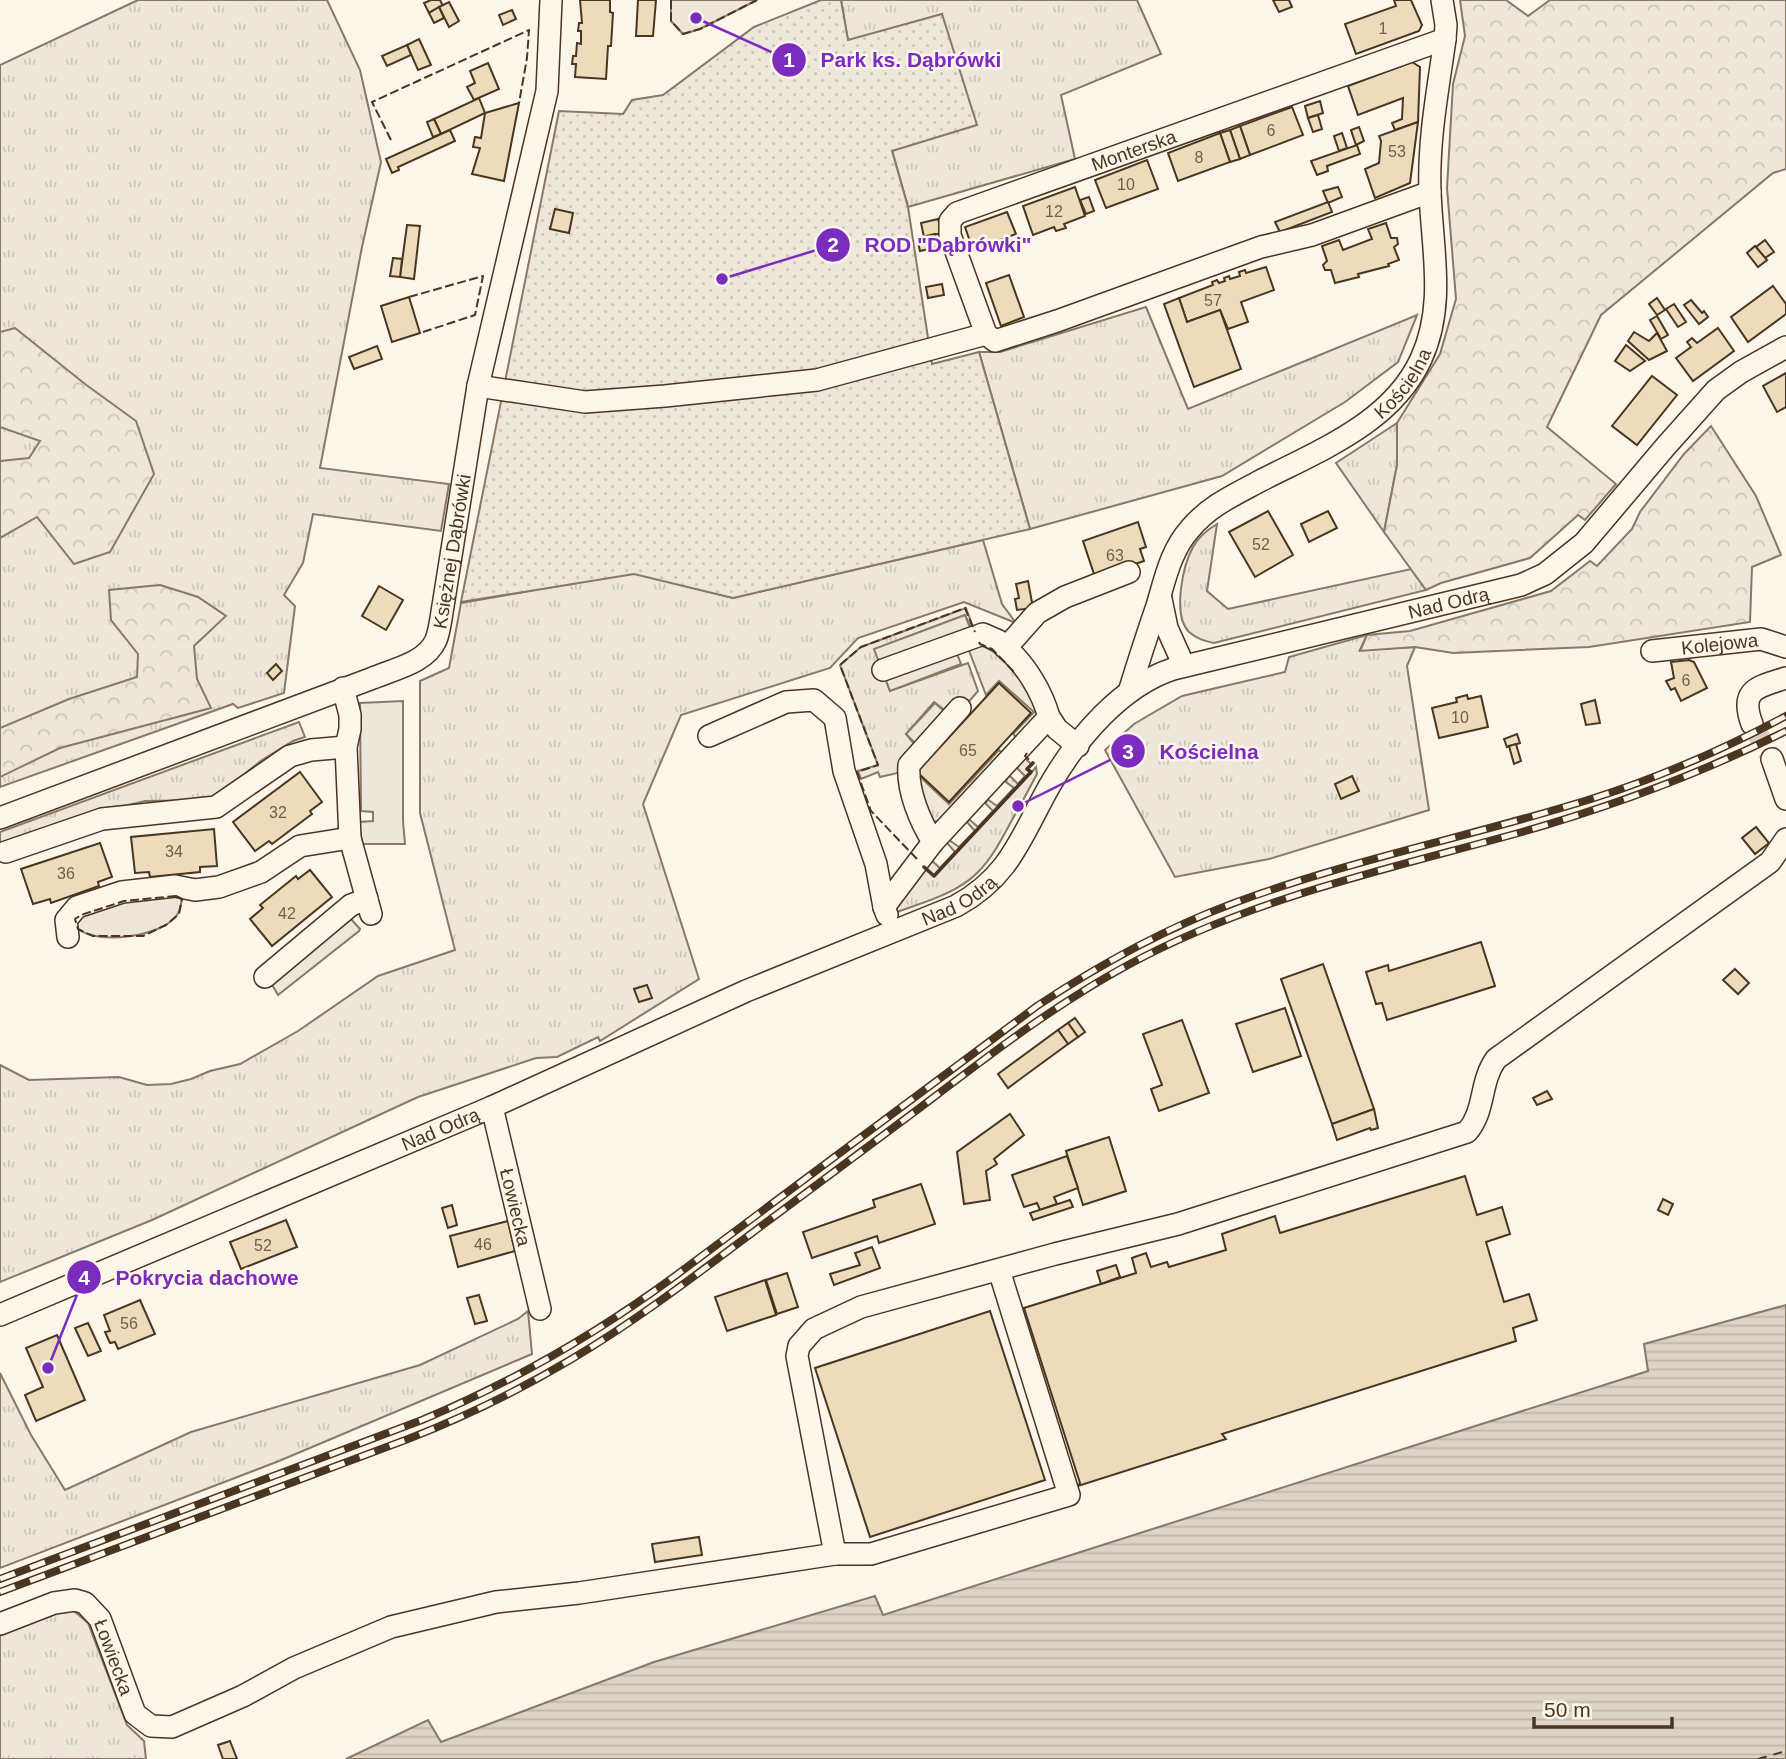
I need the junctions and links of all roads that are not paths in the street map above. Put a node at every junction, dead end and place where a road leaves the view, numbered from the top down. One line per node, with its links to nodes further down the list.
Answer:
1 (551, 0): 7 (street, Księżnej Dąbrówki)
2 (1442, 0): 3 (street, Kościelna)
3 (1445, 39): 4 (street, Kościelna); 5 (street, Monterska)
4 (1430, 191): 5 (street); 9 (street, Kościelna)
5 (991, 337): 7 (street)
6 (1786, 347): 13 (street, Nad Odrą)
7 (478, 386): 16 (street, Księżnej Dąbrówki)
8 (1129, 572): 11 (street)
9 (1162, 590): 13 (street, Kościelna); 17 (street, Kościelna)
10 (1786, 647): 12 (street, Kolejowa)
11 (1006, 648): 14 (street); 19 (street)
12 (1652, 652)
13 (1184, 666): 17 (street, Nad Odrą)
14 (883, 670)
15 (1786, 678): 20 (street)
16 (343, 688): 23 (street); 26 (street, Księżnej Dąbrówki)
17 (1129, 692): 22 (street, Nad Odrą)
18 (960, 708): 29 (street)
19 (1048, 717): 22 (street); 29 (street)
20 (1752, 724)
21 (709, 736): 31 (street)
22 (1078, 746): 32 (street, Nad Odrą)
23 (346, 747): 27 (street); 30 (street)
24 (1779, 769): 25 (street)
25 (1786, 799)
26 (0, 818)
27 (350, 838): 33 (street); 34 (street)
28 (1786, 839): 36 (street)
29 (933, 842): 31 (street)
30 (6, 852)
31 (884, 907): 32 (street)
32 (893, 933): 35 (street, Nad Odrą)
33 (68, 937)
34 (265, 977)
35 (492, 1107): 37 (street, Łowiecka); 38 (street, Nad Odrą)
36 (999, 1270): 39 (street); 39 (street)
37 (540, 1309)
38 (0, 1315)
39 (835, 1555): 40 (street, Łowiecka)
40 (0, 1624)

